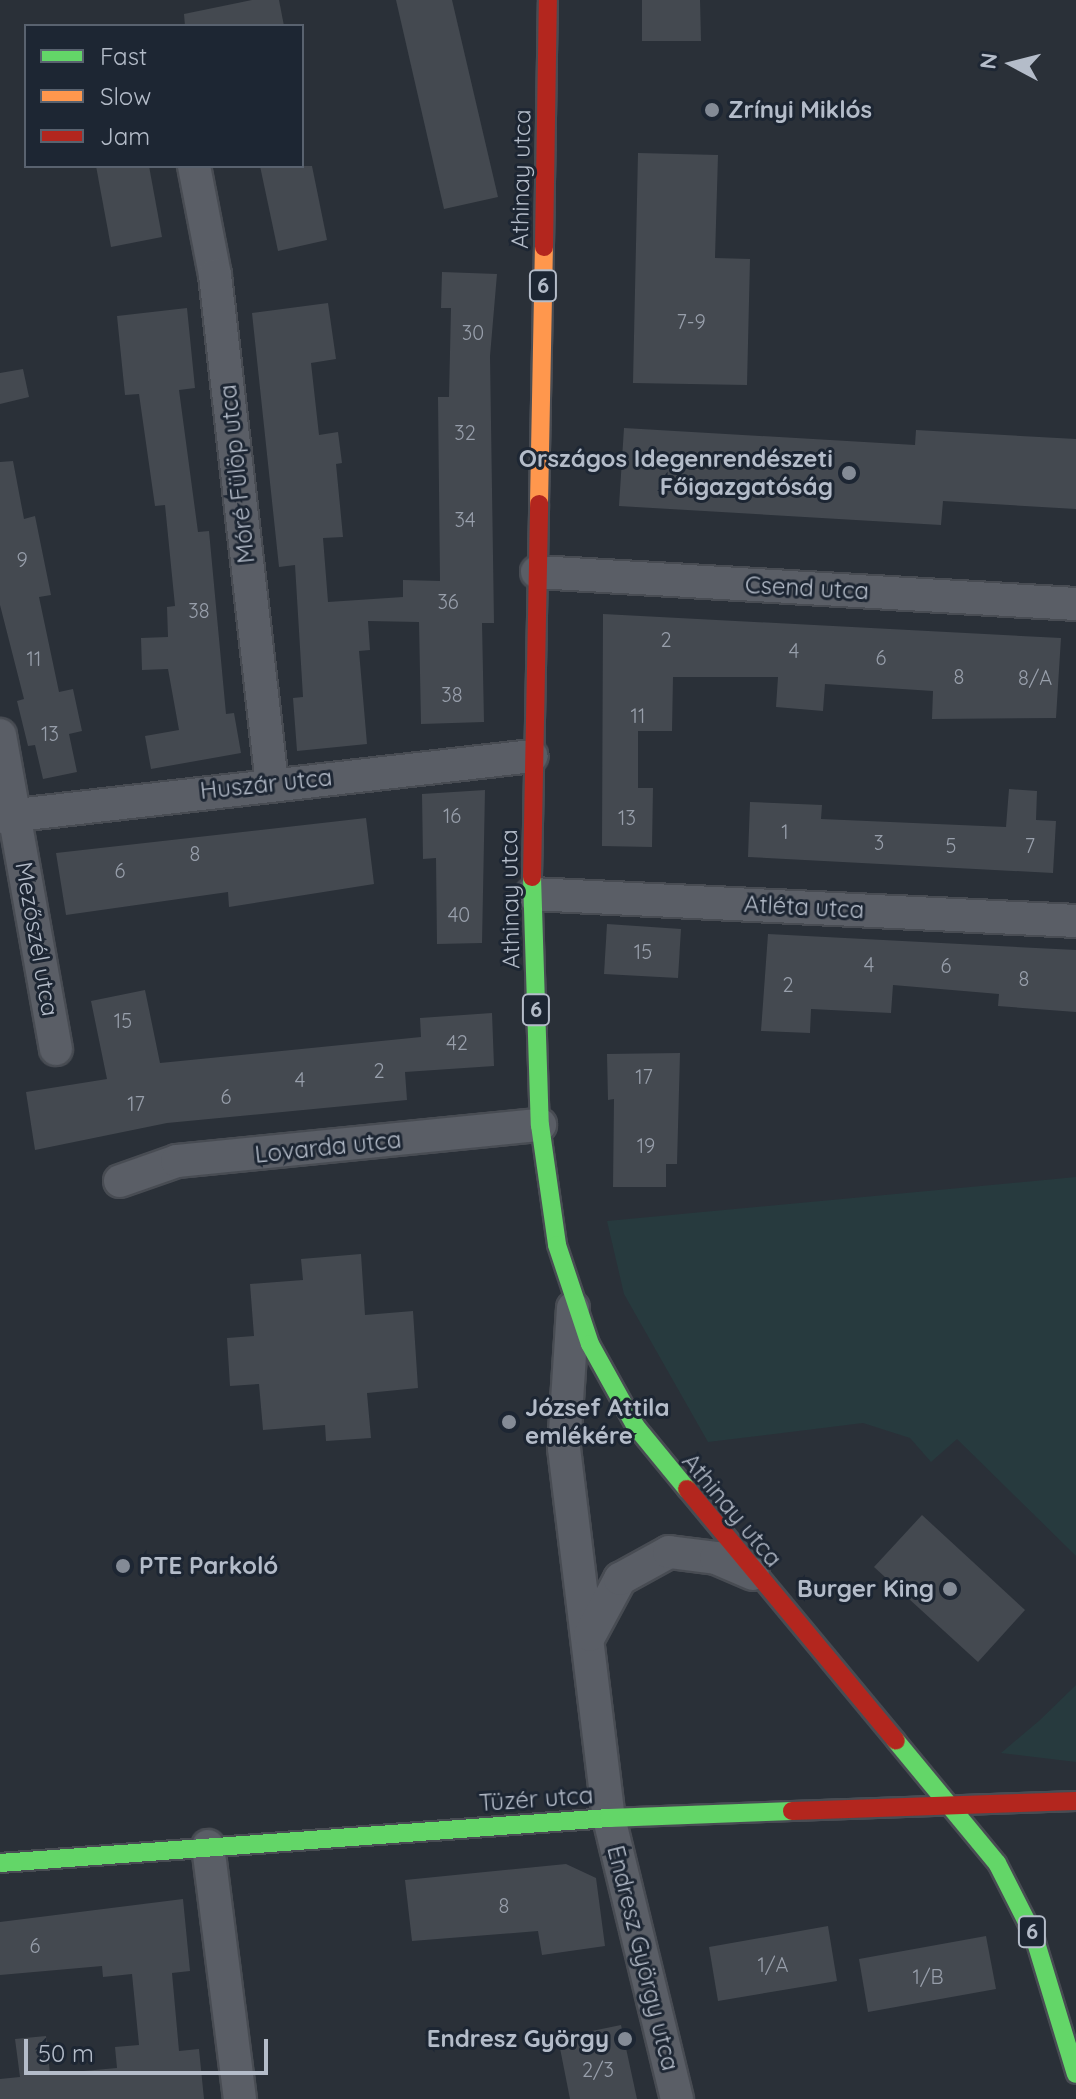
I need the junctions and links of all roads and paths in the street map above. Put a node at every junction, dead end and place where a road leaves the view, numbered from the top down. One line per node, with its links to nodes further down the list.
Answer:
1 (548, 0): 3 (main road, Athinay utca / 6)
2 (194, 168): 7 (street, Móré Fülöp utca)
3 (537, 572): 4 (street, Csend utca); 6 (main road, Athinay utca / 6)
4 (1076, 604)
5 (0, 735): 8 (street, Mezőszél utca)
6 (532, 756): 7 (street, Huszár utca); 9 (main road, Athinay utca / 6)
7 (272, 784): 8 (street, Huszár utca)
8 (8, 815): 11 (street, Mezőszél utca)
9 (532, 894): 10 (street, Atléta utca); 12 (main road, Athinay utca / 6)
10 (1076, 921)
11 (56, 1049)
12 (540, 1125): 13 (street, Lovarda utca); 14 (main road, Athinay utca / 6)
13 (120, 1181)
14 (573, 1305): 15 (main road, Athinay utca / 6); 16 (street, Endresz György utca)
15 (753, 1574): 16 (street); 18 (main road, Athinay utca / 6)
16 (590, 1635): 19 (street, Endresz György utca)
17 (1076, 1801): 18 (main road, Tüzér utca)
18 (956, 1806): 19 (main road, Tüzér utca); 22 (main road, 6)
19 (609, 1818): 20 (main road, Tüzér utca); 24 (street, Endresz György utca)
20 (208, 1846): 21 (main road, Tüzér utca); 23 (street)
21 (0, 1863)
22 (1076, 2074)
23 (240, 2099)
24 (677, 2099)

